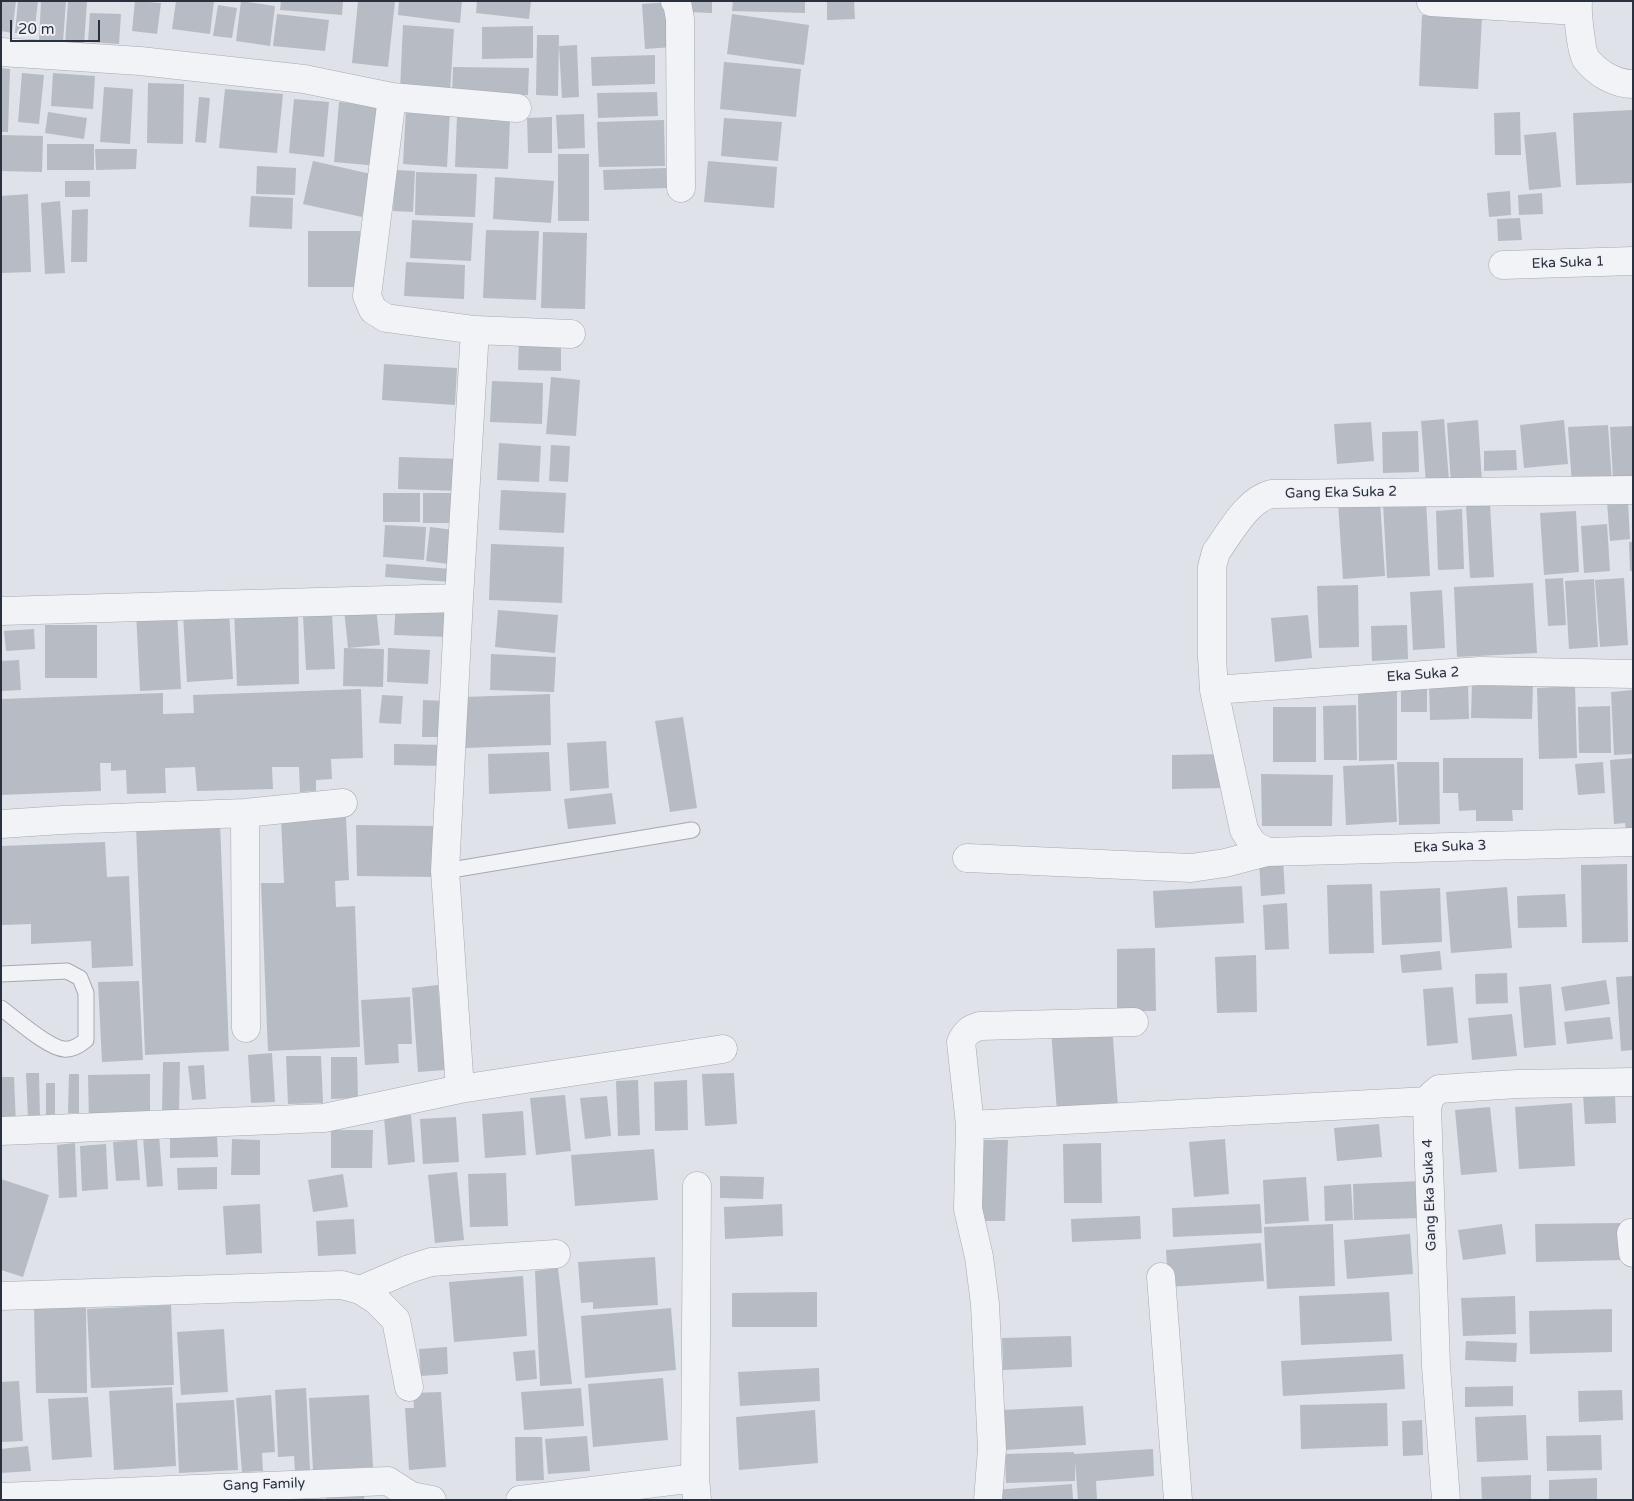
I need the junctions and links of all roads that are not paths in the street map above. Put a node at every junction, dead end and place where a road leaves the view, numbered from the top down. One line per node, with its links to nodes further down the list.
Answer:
1 (675, 1): 8 (street)
2 (1431, 2): 3 (street)
3 (1578, 6): 5 (street)
4 (1, 52): 6 (street)
5 (1633, 84)
6 (392, 97): 7 (street); 11 (street)
7 (517, 108)
8 (681, 188)
9 (1633, 261): 10 (street, Eka Suka 1)
10 (1503, 265)
11 (475, 330): 12 (street); 14 (street)
12 (571, 334)
13 (1633, 490): 17 (street, Gang Eka Suka 2)
14 (459, 598): 15 (street); 25 (street)
15 (1, 611)
16 (1633, 674): 17 (street, Eka Suka 2)
17 (1214, 690): 23 (street)
18 (343, 803): 19 (street)
19 (245, 813): 20 (street); 29 (street)
20 (1, 824)
21 (692, 830): 25 (lane)
22 (1633, 842): 23 (street, Eka Suka 3)
23 (1267, 852): 24 (street, Eka Suka 3)
24 (967, 858)
25 (445, 871): 32 (street)
26 (1, 974): 27 (lane)
27 (1, 1008)
28 (1134, 1022): 34 (street)
29 (246, 1028)
30 (723, 1049): 32 (street)
31 (1633, 1082): 33 (street)
32 (460, 1089): 35 (street)
33 (1429, 1101): 34 (street); 48 (street, Gang Eka Suka 4)
34 (970, 1125): 46 (street)
35 (1, 1131)
36 (697, 1186): 42 (street)
37 (556, 1254): 39 (street)
38 (1160, 1277): 47 (street)
39 (360, 1290): 40 (street); 41 (street)
40 (1, 1296)
41 (409, 1387)
42 (696, 1489): 45 (street)
43 (1, 1497): 44 (street, Gang Family)
44 (432, 1500)
45 (520, 1500)
46 (988, 1500)
47 (1178, 1500)
48 (1446, 1500)

